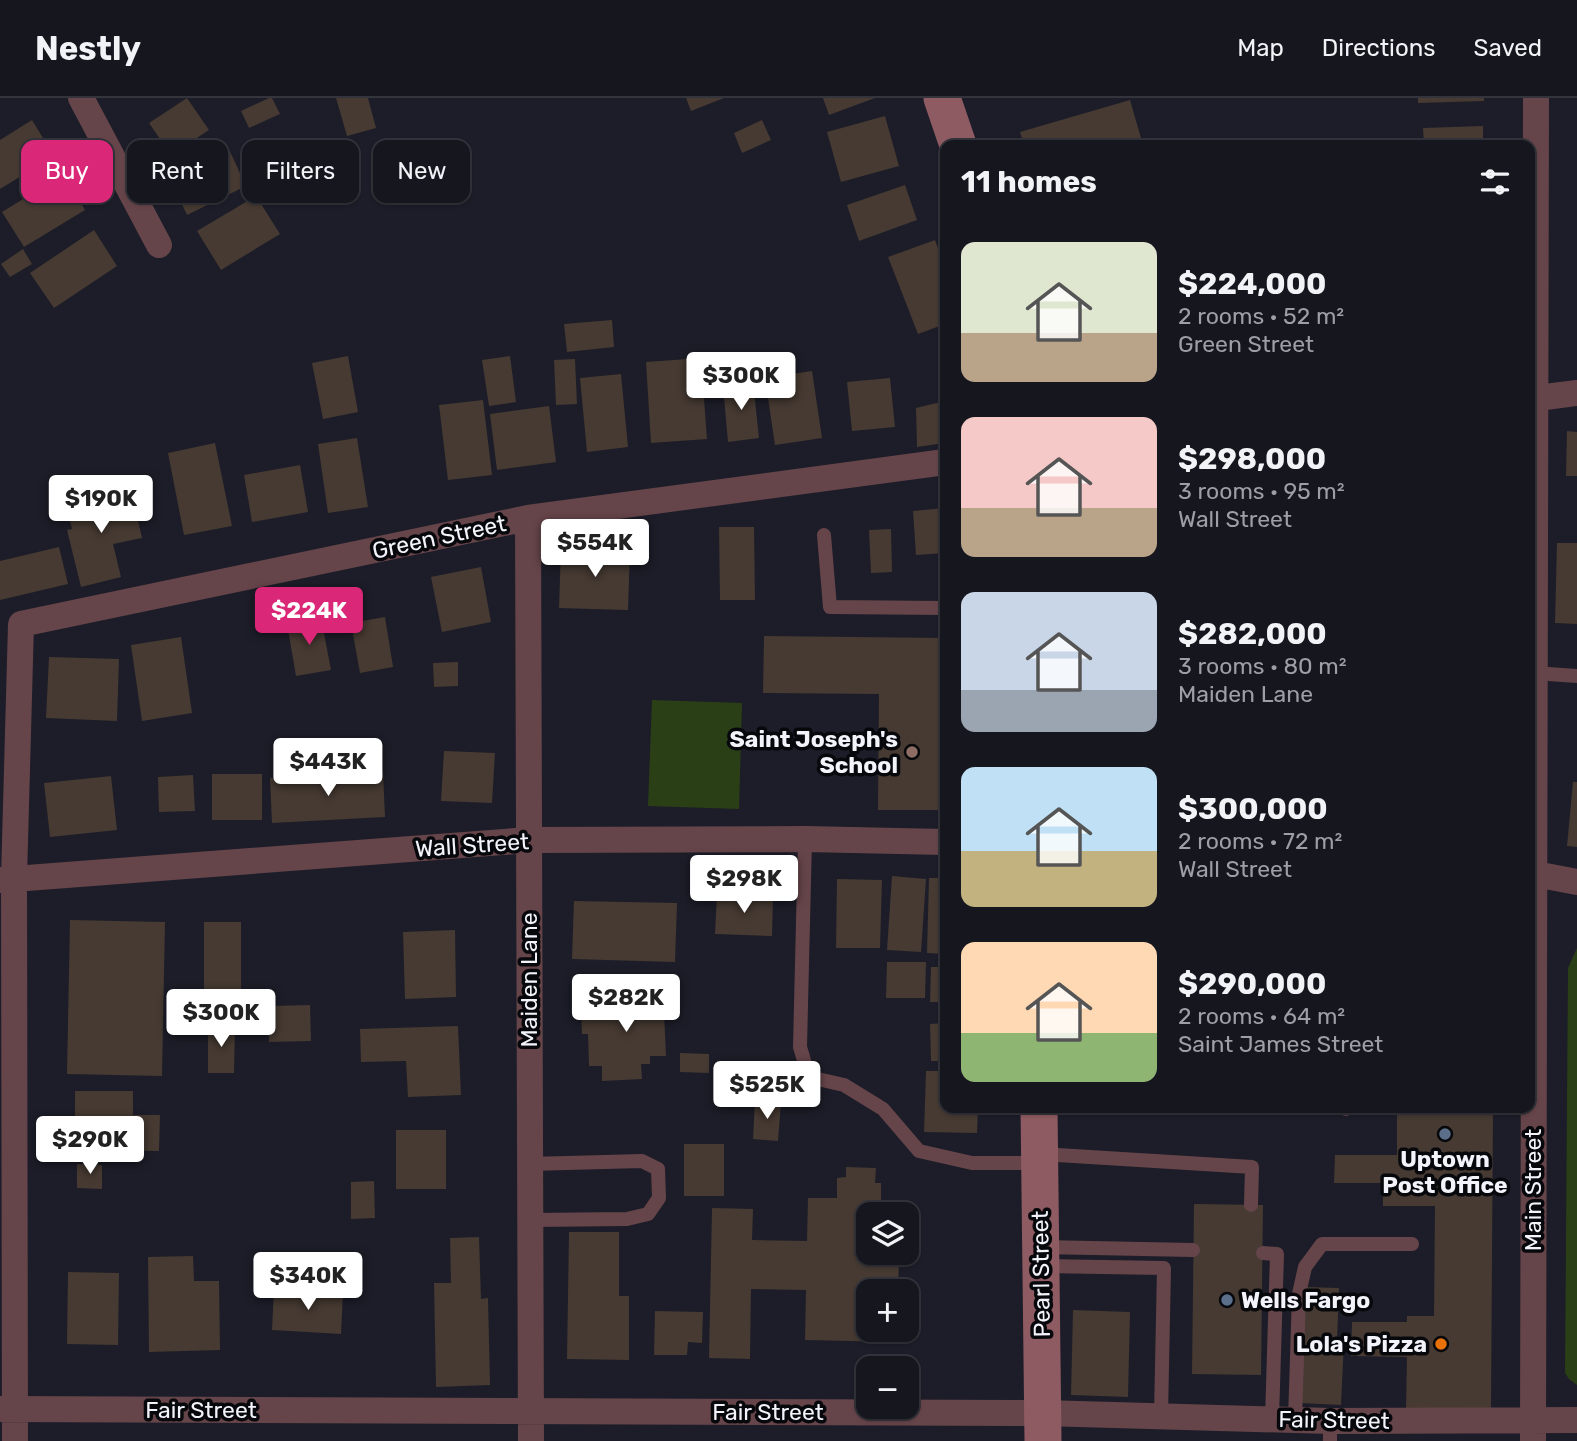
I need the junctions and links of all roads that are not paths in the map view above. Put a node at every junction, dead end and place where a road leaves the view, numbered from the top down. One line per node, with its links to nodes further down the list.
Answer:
1 (81, 98): 6 (street)
2 (942, 98): 4 (main road)
3 (1536, 98): 5 (street, Main Street)
4 (956, 140)
5 (1535, 173)
6 (159, 245)
7 (1577, 393): 8 (street)
8 (1535, 399)
9 (940, 463): 10 (street, Green Street)
10 (528, 518): 16 (street, Maiden Lane); 19 (street, Green Street)
11 (824, 535): 12 (lane)
12 (940, 608)
13 (1535, 673): 14 (lane)
14 (1577, 676)
15 (805, 839): 16 (street, Wall Street); 17 (street, Wall Street); 23 (lane)
16 (529, 840): 19 (street, Wall Street); 24 (street, Maiden Lane)
17 (940, 842)
18 (1535, 875): 20 (street)
19 (7, 879): 31 (street)
20 (1577, 882)
21 (1039, 1113): 23 (main road, Pearl Street)
22 (1531, 1113): 37 (street, Main Street)
23 (1040, 1158): 25 (lane); 30 (main road, Pearl Street)
24 (529, 1164): 26 (street, Maiden Lane); 26 (lane)
25 (1251, 1205)
26 (531, 1220): 32 (street, Maiden Lane)
27 (1412, 1244): 34 (lane)
28 (1193, 1250): 30 (lane)
29 (1262, 1253): 34 (lane)
30 (1041, 1257): 33 (lane); 36 (main road, Pearl Street)
31 (8, 1409): 32 (street, Fair Street); 39 (street)
32 (531, 1412): 36 (street, Fair Street); 40 (street, Maiden Lane)
33 (1161, 1416): 34 (street, Fair Street); 36 (street, Fair Street)
34 (1283, 1420): 38 (street, Fair Street)
35 (1577, 1420): 37 (street, Fair Street)
36 (1043, 1427)
37 (1533, 1430): 38 (street, Fair Street)
38 (1330, 1431)
39 (15, 1441)
40 (531, 1441)

